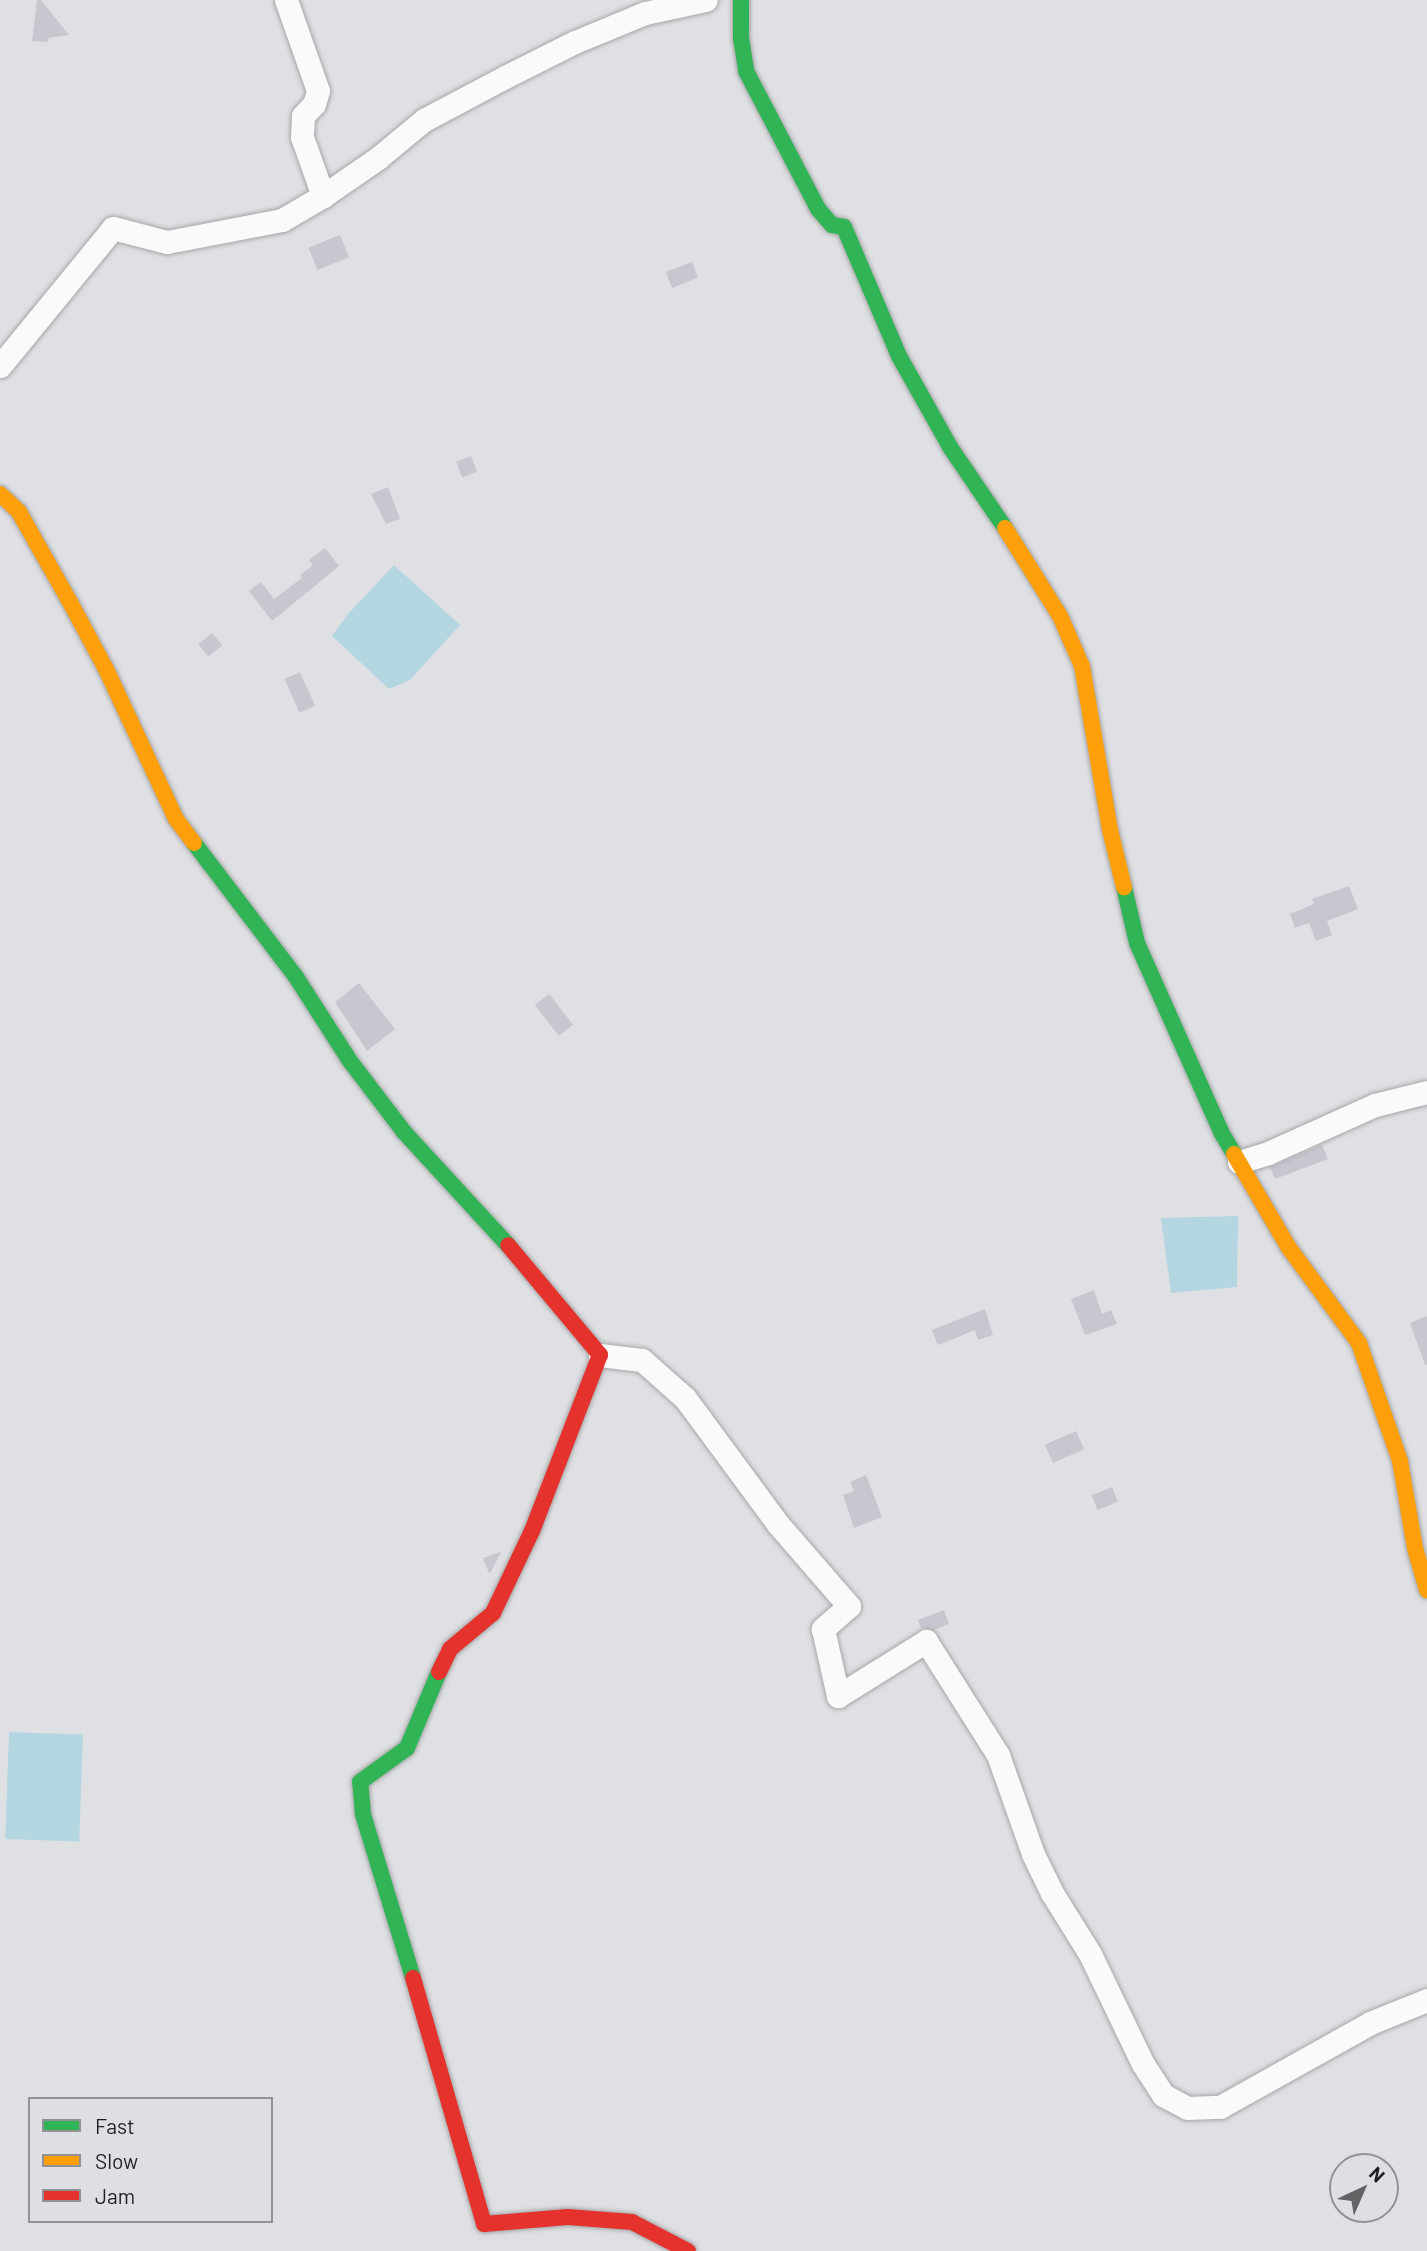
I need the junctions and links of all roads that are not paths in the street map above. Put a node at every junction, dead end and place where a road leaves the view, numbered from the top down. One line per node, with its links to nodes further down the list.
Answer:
1 (286, 0): 5 (street)
2 (706, 0): 5 (street)
3 (742, 0): 4 (street); 9 (street)
4 (762, 0)
5 (323, 196): 6 (street)
6 (0, 366)
7 (0, 494): 10 (street)
8 (1427, 1092): 9 (street)
9 (1239, 1162): 11 (street)
10 (600, 1355): 12 (street); 13 (street)
11 (1427, 1590)
12 (1427, 2000)
13 (688, 2251)

